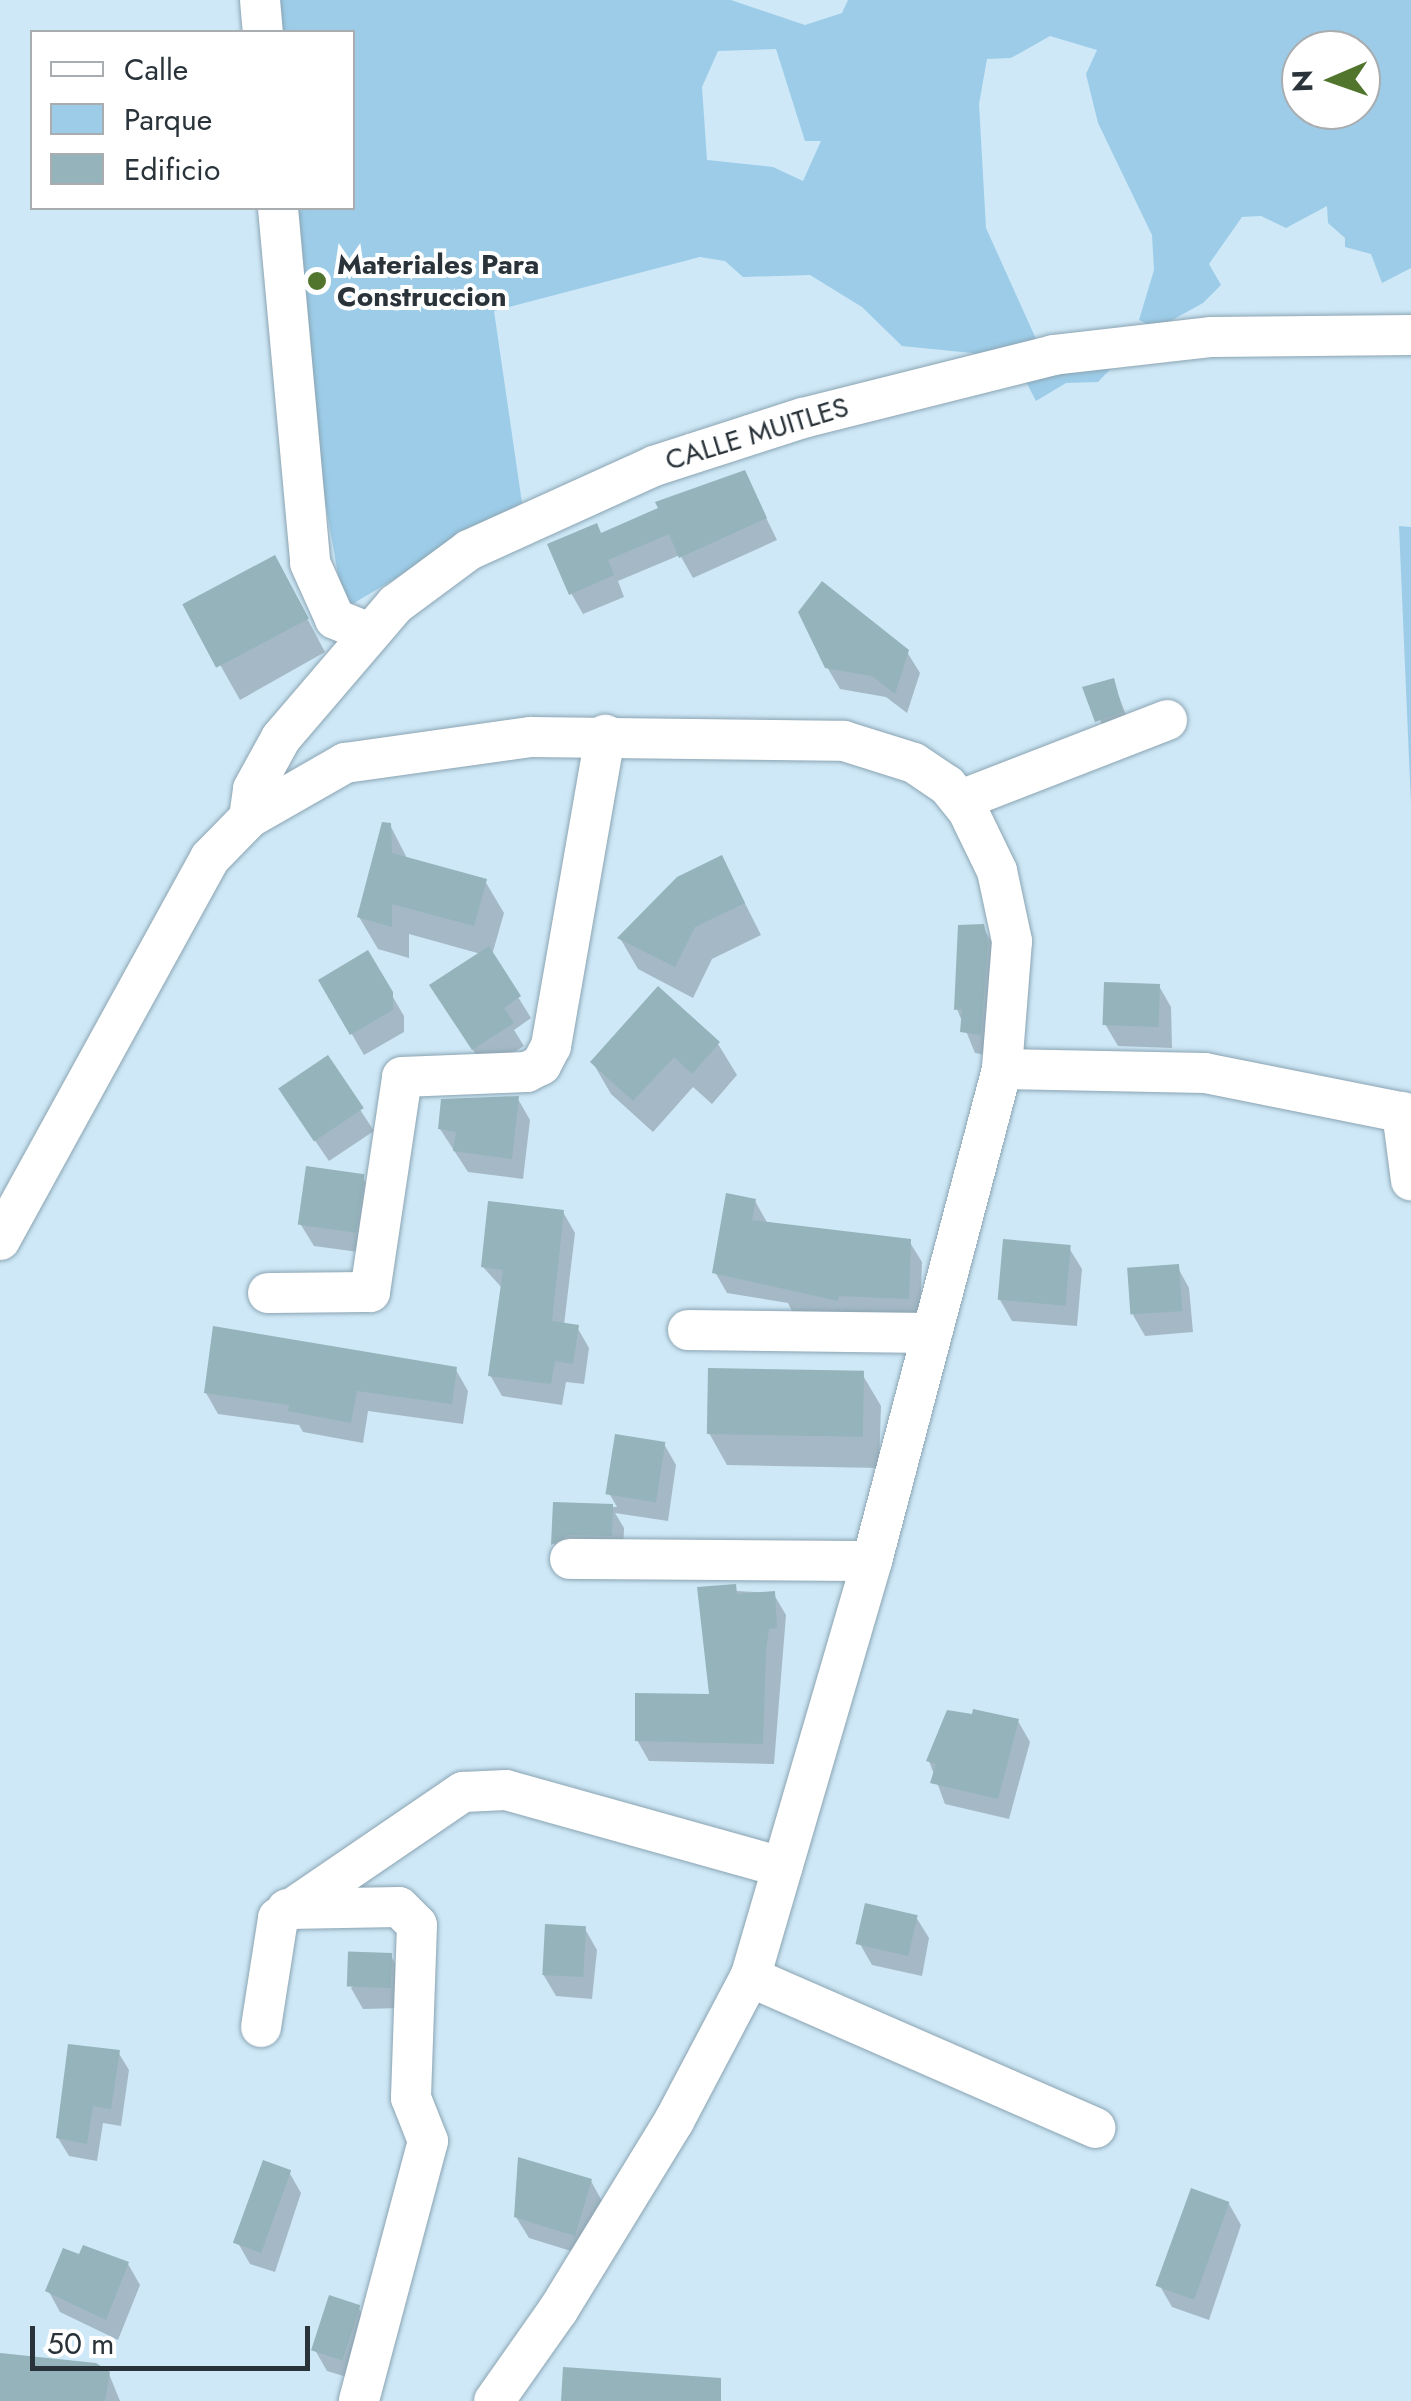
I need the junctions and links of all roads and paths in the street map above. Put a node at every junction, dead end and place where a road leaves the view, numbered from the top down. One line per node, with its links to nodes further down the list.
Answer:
1 (260, 0): 2 (street)
2 (263, 30)
3 (278, 210): 5 (street)
4 (1411, 335): 5 (street, CALLE MUITLES)
5 (367, 632): 9 (street, CALLE MUITLES)
6 (1167, 720): 8 (street)
7 (604, 736): 8 (street); 9 (street); 14 (street)
8 (961, 800): 10 (street)
9 (249, 818): 13 (street)
10 (1002, 1068): 11 (street); 16 (street)
11 (1407, 1113): 12 (street)
12 (1411, 1180)
13 (0, 1240)
14 (268, 1293)
15 (688, 1330): 16 (street)
16 (929, 1333): 18 (street)
17 (570, 1559): 18 (street)
18 (872, 1560): 19 (street)
19 (782, 1867): 20 (street); 21 (street)
20 (287, 1909): 22 (street); 24 (street)
21 (750, 1977): 23 (street); 25 (street)
22 (261, 2027)
23 (1096, 2128)
24 (359, 2401)
25 (494, 2401)

